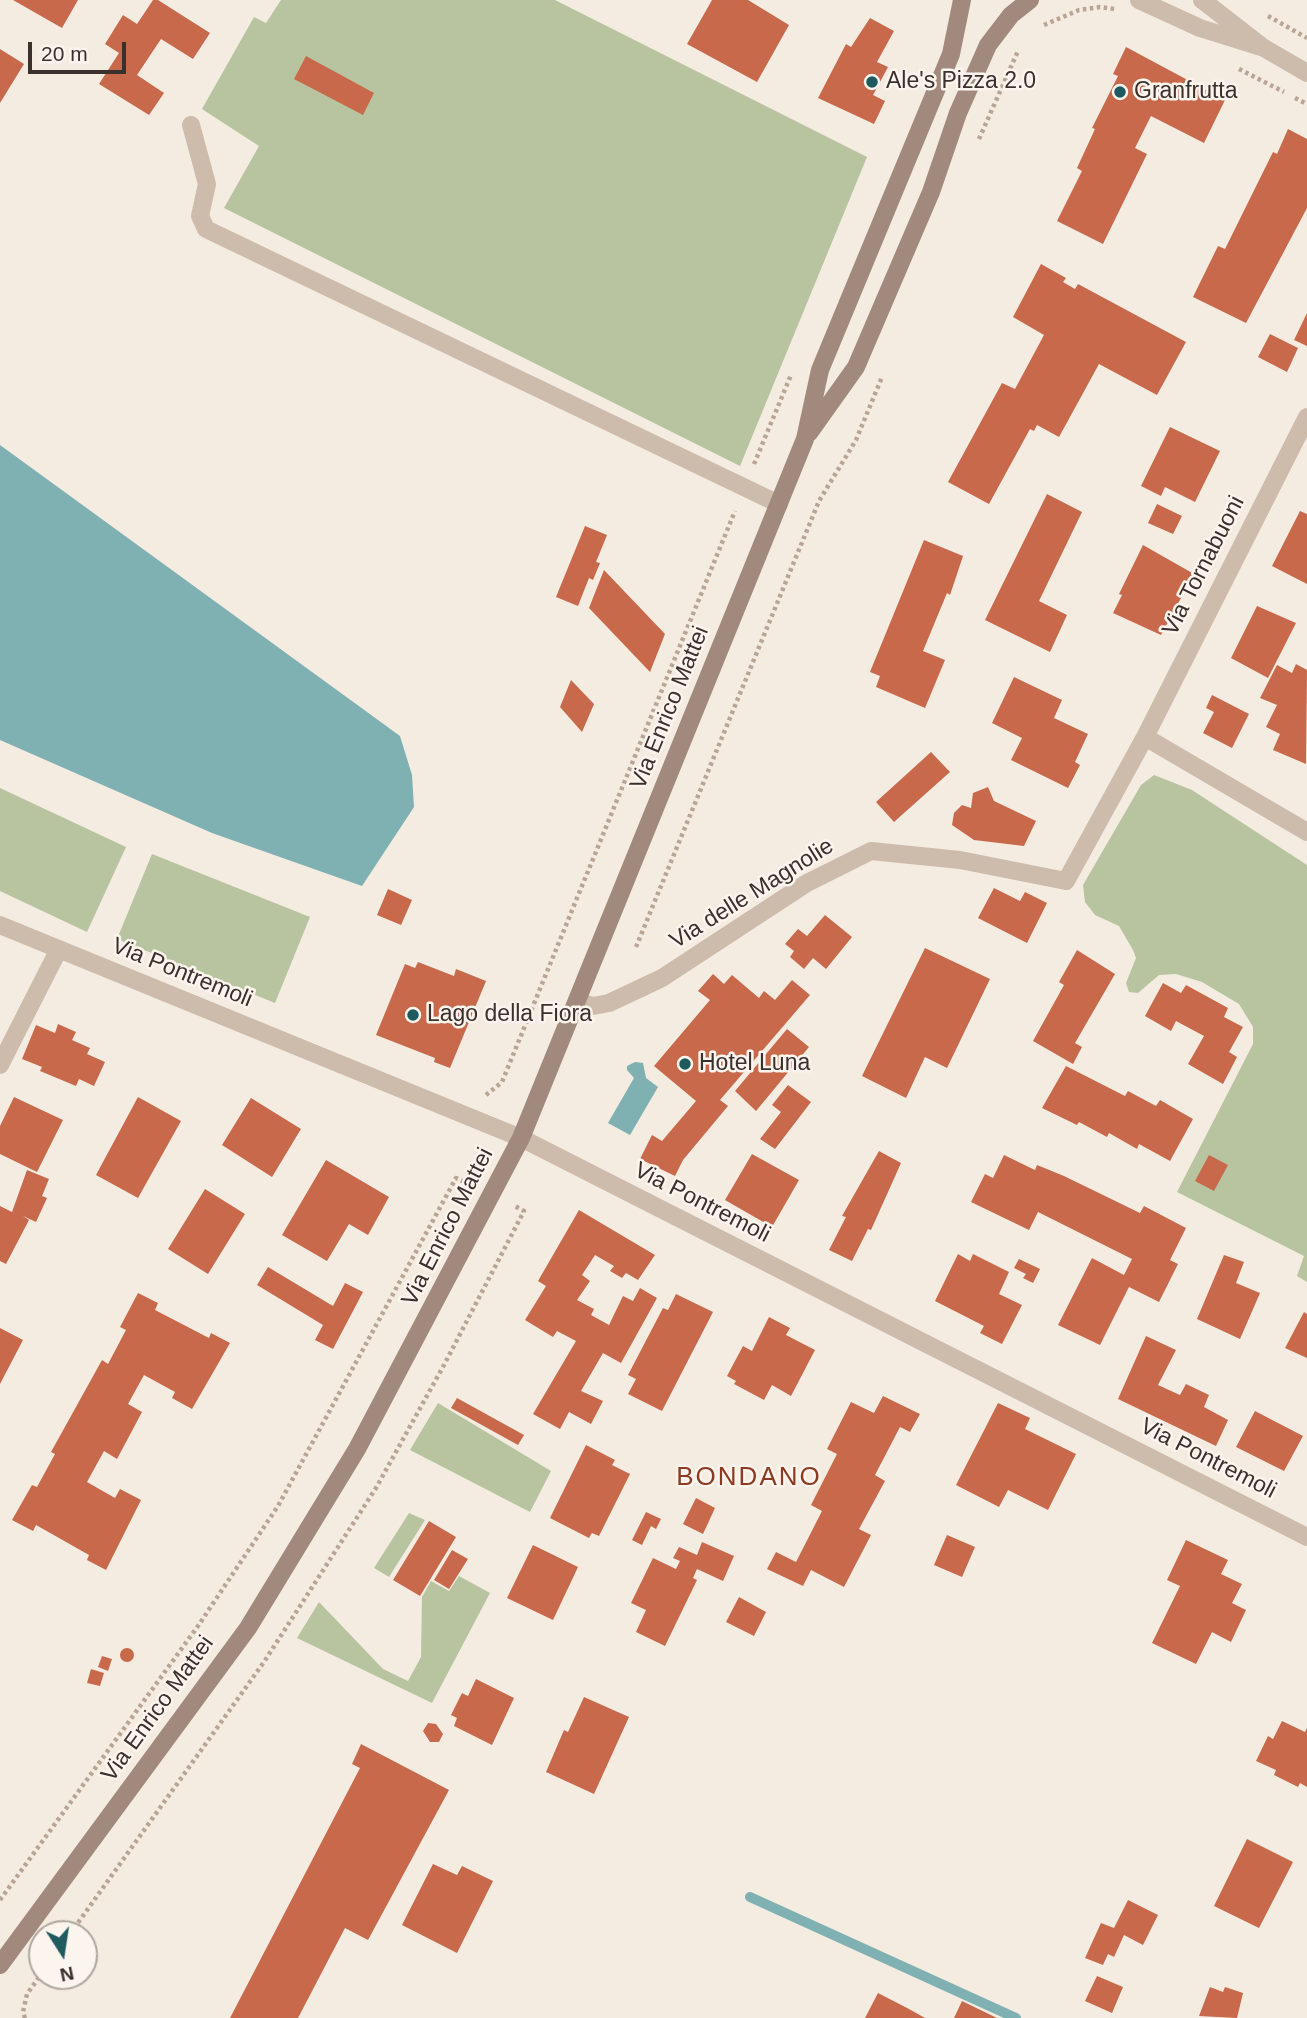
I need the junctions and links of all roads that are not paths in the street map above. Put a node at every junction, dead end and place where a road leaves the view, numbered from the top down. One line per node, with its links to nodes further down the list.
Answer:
1 (962, 0): 9 (main road, Via Enrico Mattei)
2 (1030, 0): 9 (main road, Via Enrico Mattei)
3 (1139, 0): 5 (street)
4 (1202, 0): 5 (street)
5 (1264, 48): 6 (street)
6 (1307, 73)
7 (191, 125): 10 (street)
8 (1307, 417): 11 (street, Via Tornabuoni)
9 (805, 439): 10 (main road, Via Enrico Mattei)
10 (779, 504): 15 (main road, Via Enrico Mattei)
11 (1145, 737): 12 (street); 15 (street, Via delle Magnolie)
12 (1307, 832)
13 (0, 925): 14 (street, Via Pontremoli)
14 (59, 949): 16 (street); 17 (street, Via Pontremoli)
15 (578, 1002): 17 (main road, Via Enrico Mattei)
16 (0, 1065)
17 (521, 1138): 18 (street, Via Pontremoli); 19 (main road, Via Enrico Mattei)
18 (1307, 1537)
19 (0, 1965)

